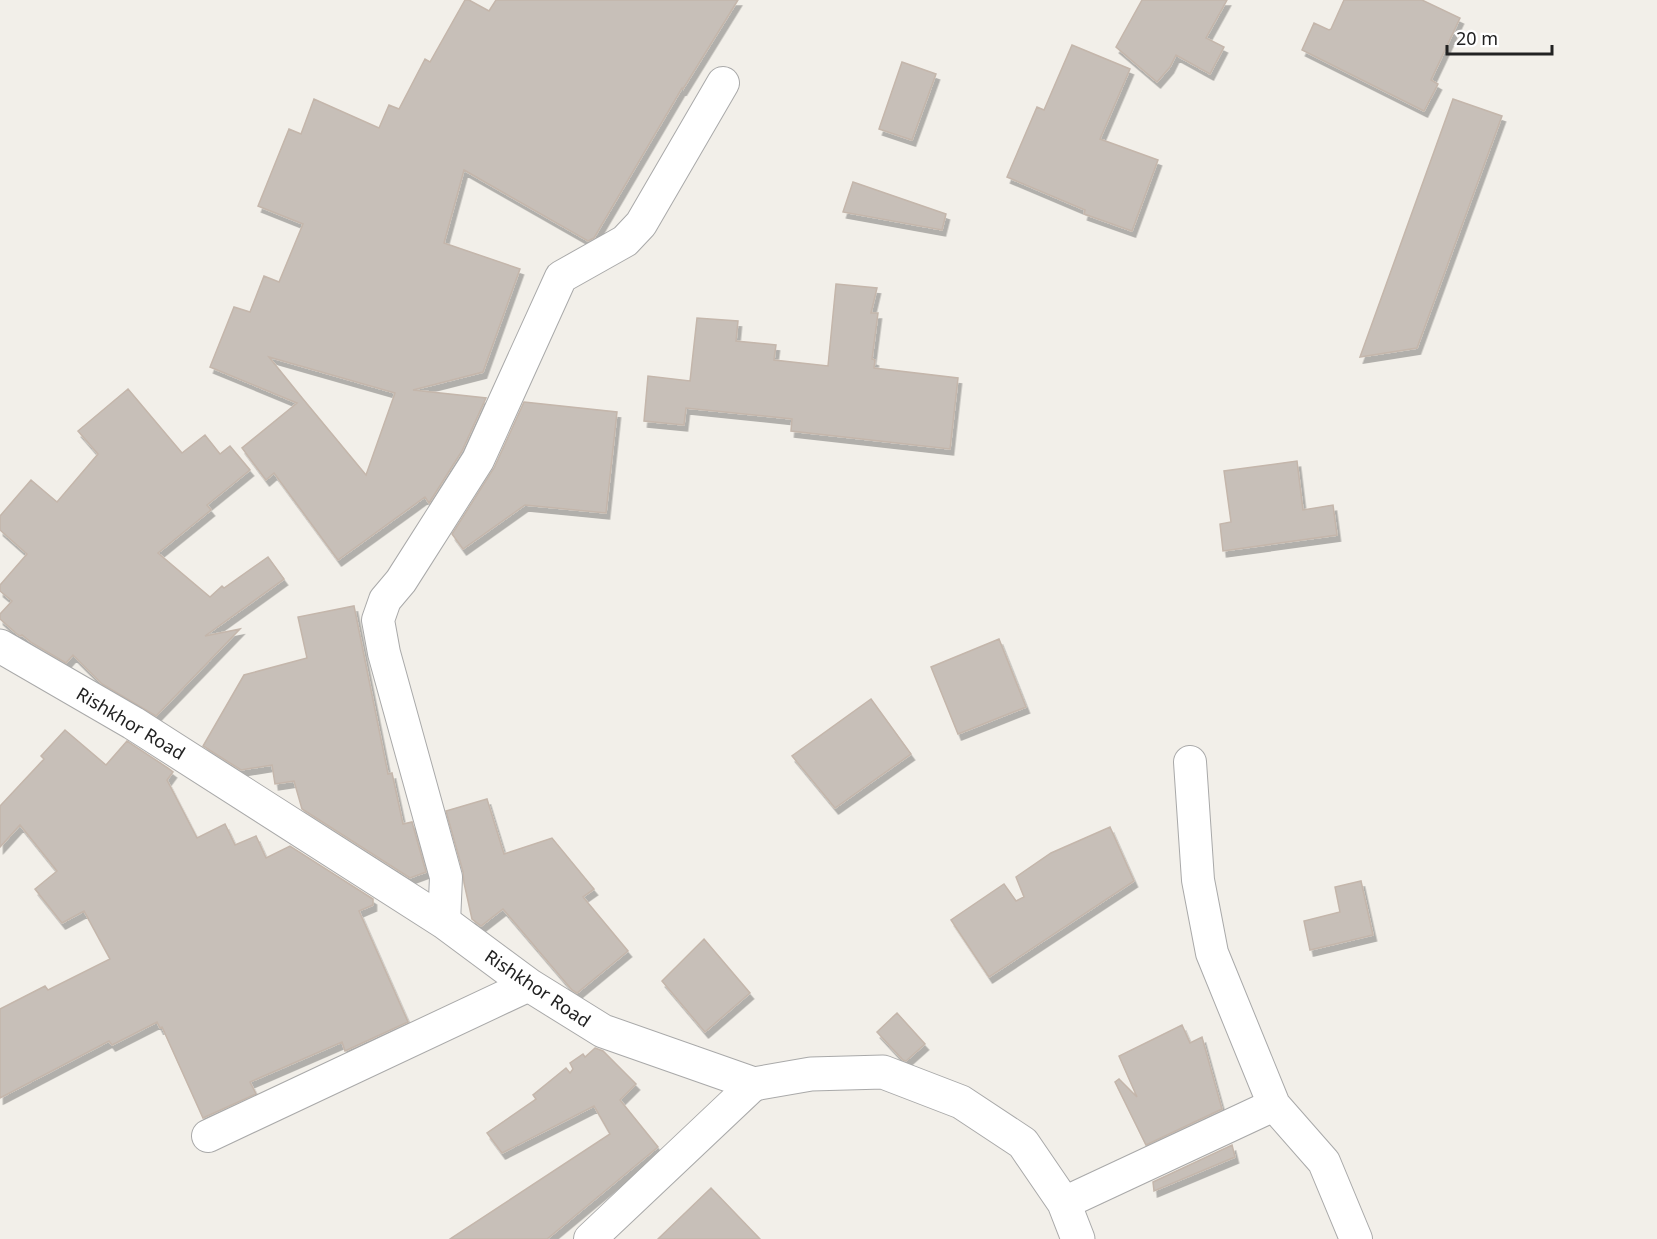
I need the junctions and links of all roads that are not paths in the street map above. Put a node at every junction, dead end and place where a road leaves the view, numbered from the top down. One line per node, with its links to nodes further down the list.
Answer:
1 (723, 83): 4 (street)
2 (0, 646): 4 (street, Rishkhor Road)
3 (1190, 762): 7 (street)
4 (444, 922): 5 (street, Rishkhor Road)
5 (529, 985): 6 (street, Rishkhor Road); 8 (street)
6 (754, 1084): 9 (street, Rishkhor Road); 10 (street)
7 (1274, 1105): 9 (street); 12 (street)
8 (208, 1136)
9 (1064, 1203): 11 (street, Rishkhor Road)
10 (590, 1239)
11 (1078, 1239)
12 (1356, 1239)

